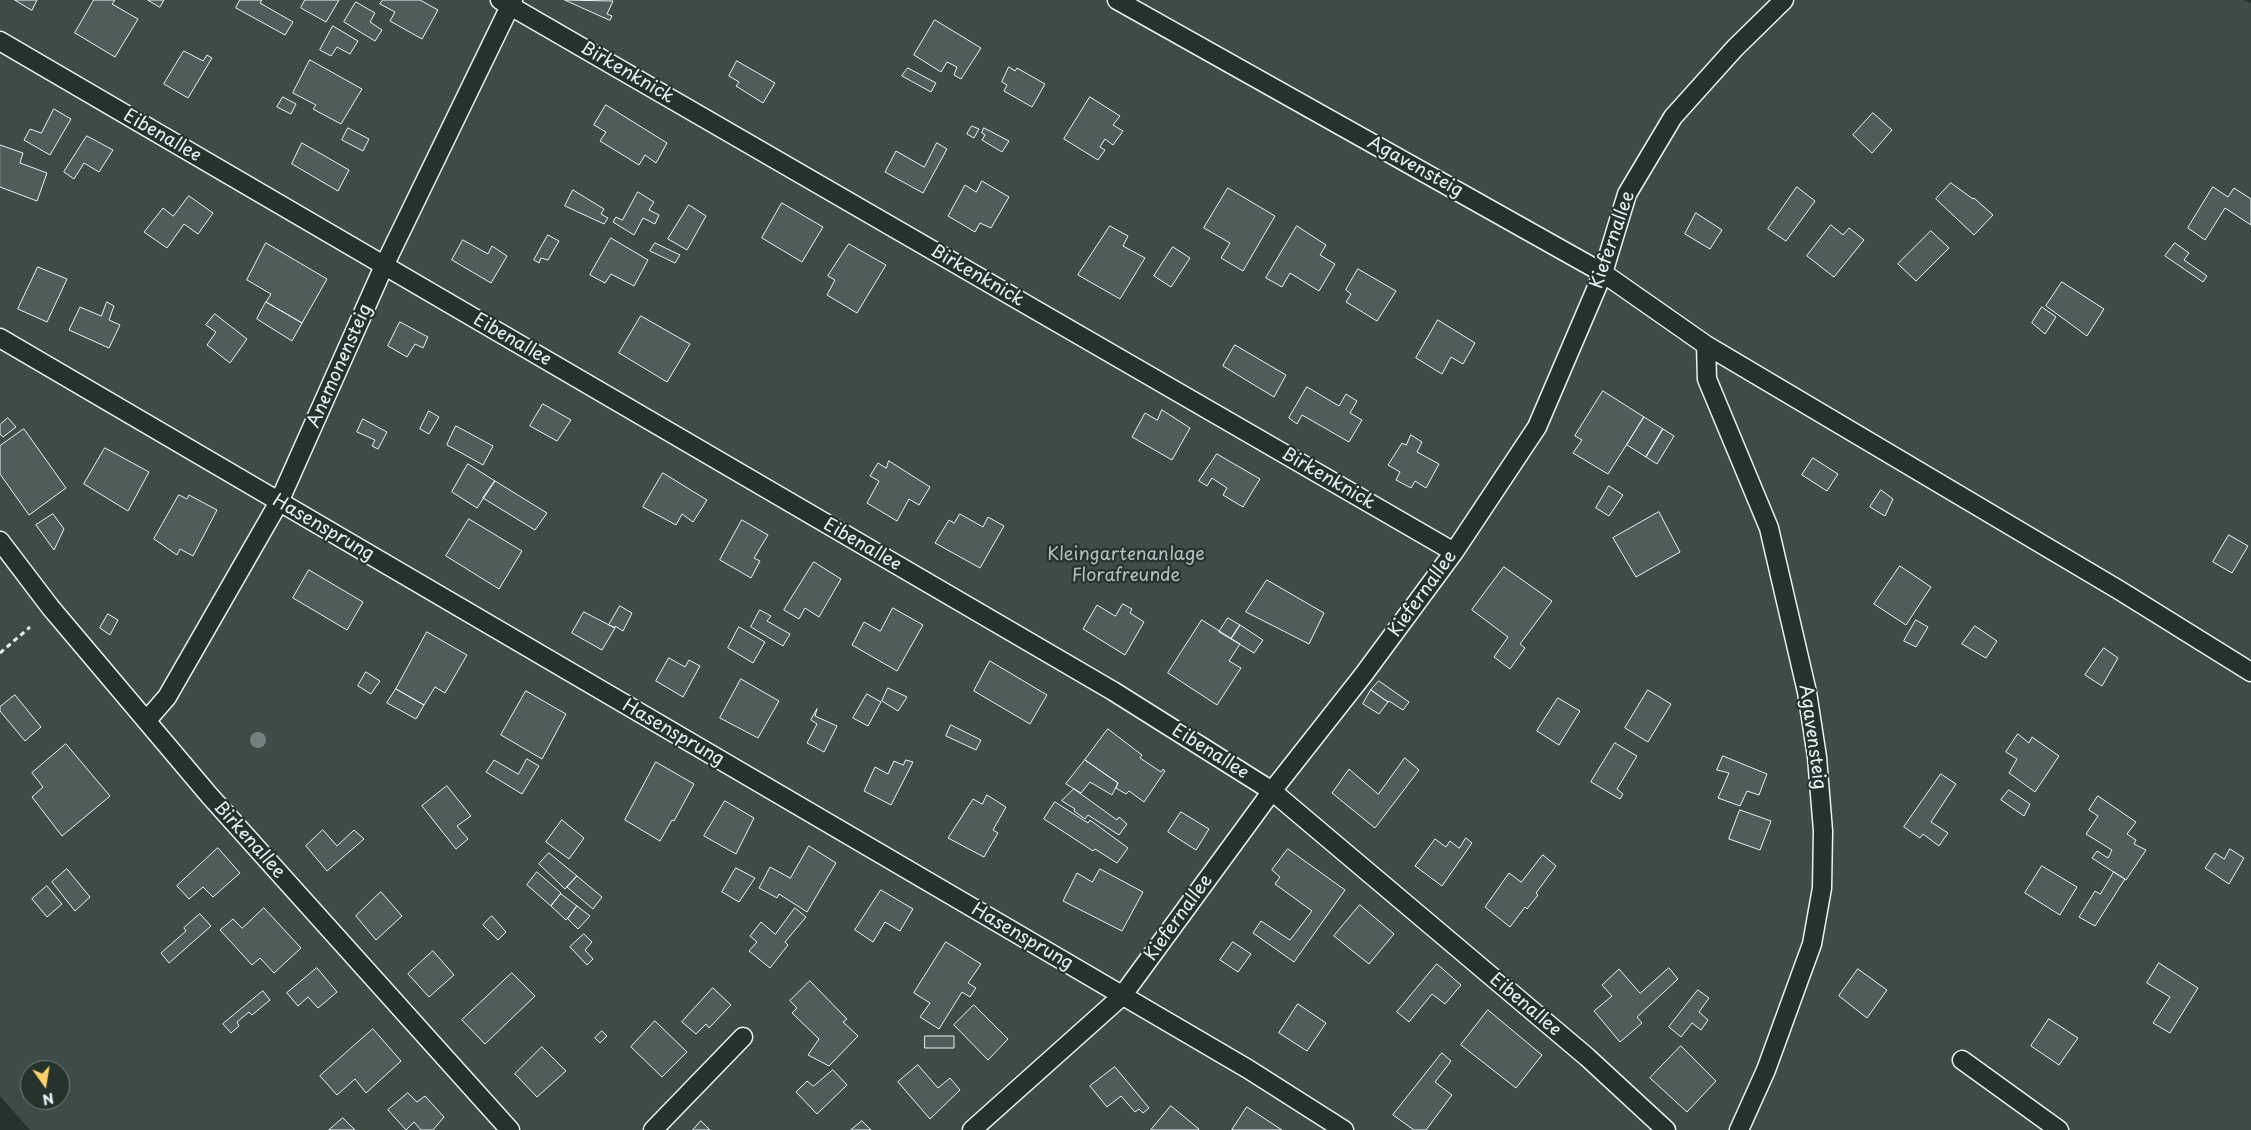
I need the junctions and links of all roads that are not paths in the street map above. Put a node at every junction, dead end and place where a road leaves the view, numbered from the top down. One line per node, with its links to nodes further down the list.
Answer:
1 (1117, 0): 6 (lane, Agavensteig)
2 (1784, 0): 6 (lane, Kiefernallee)
3 (508, 2): 5 (lane, Anemonensteig); 11 (lane, Birkenknick)
4 (0, 41): 5 (lane, Eibenallee)
5 (384, 266): 9 (lane, Anemonensteig); 14 (lane, Eibenallee)
6 (1603, 273): 8 (lane, Agavensteig); 11 (lane, Kiefernallee)
7 (0, 338): 9 (lane, Hasensprung)
8 (1706, 345): 12 (lane, Agavensteig); 23 (lane, Agavensteig)
9 (279, 502): 13 (lane, Anemonensteig); 15 (lane, Hasensprung)
10 (0, 541): 13 (lane, Birkenallee)
11 (1454, 552): 14 (lane, Kiefernallee)
12 (2251, 672)
13 (147, 720): 18 (lane, Birkenallee)
14 (1272, 791): 15 (lane, Kiefernallee); 22 (lane, Eibenallee)
15 (1122, 996): 20 (lane, Kiefernallee); 21 (lane, Hasensprung)
16 (743, 1037): 19 (lane)
17 (1962, 1060): 24 (lane)
18 (510, 1130)
19 (653, 1130)
20 (972, 1130)
21 (1344, 1130)
22 (1666, 1130)
23 (1739, 1130)
24 (2059, 1130)

